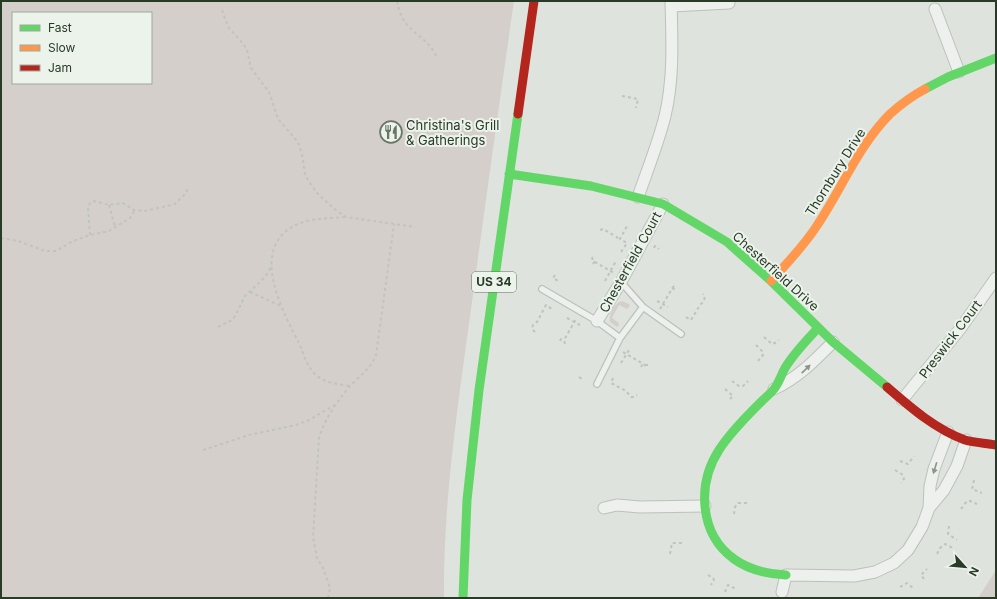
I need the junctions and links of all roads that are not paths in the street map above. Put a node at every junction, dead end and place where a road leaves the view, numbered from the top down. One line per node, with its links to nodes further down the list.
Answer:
1 (534, 1): 7 (street, US 34)
2 (728, 3): 3 (street)
3 (671, 4): 8 (street)
4 (935, 9): 6 (street)
5 (996, 58): 6 (street, Thornbury Drive)
6 (960, 72): 12 (street, Thornbury Drive)
7 (509, 174): 8 (street, Chesterfield Drive); 31 (street, US 34)
8 (638, 197): 9 (street, Chesterfield Drive)
9 (663, 204): 10 (street, Chesterfield Court); 12 (street, Chesterfield Drive)
10 (618, 278): 14 (lane); 15 (street, Chesterfield Court)
11 (996, 278): 22 (street, Preswick Court)
12 (771, 281): 16 (street, Chesterfield Drive)
13 (542, 289): 15 (lane)
14 (643, 307): 17 (lane); 18 (lane)
15 (597, 321): 18 (lane)
16 (818, 328): 19 (street, Chesterfield Drive); 21 (street)
17 (681, 334)
18 (620, 338): 20 (lane)
19 (833, 342): 21 (street, one-way to 19); 22 (street, Chesterfield Drive)
20 (596, 384)
21 (774, 389): 26 (street)
22 (902, 400): 23 (street, Chesterfield Drive)
23 (948, 432): 24 (street, Chesterfield Drive); 28 (street, one-way to 28)
24 (966, 440): 25 (street, Chesterfield Drive); 28 (street)
25 (996, 445)
26 (704, 506): 27 (street); 29 (street)
27 (604, 508)
28 (929, 508): 29 (street)
29 (786, 575): 30 (street)
30 (782, 592)
31 (463, 598)

